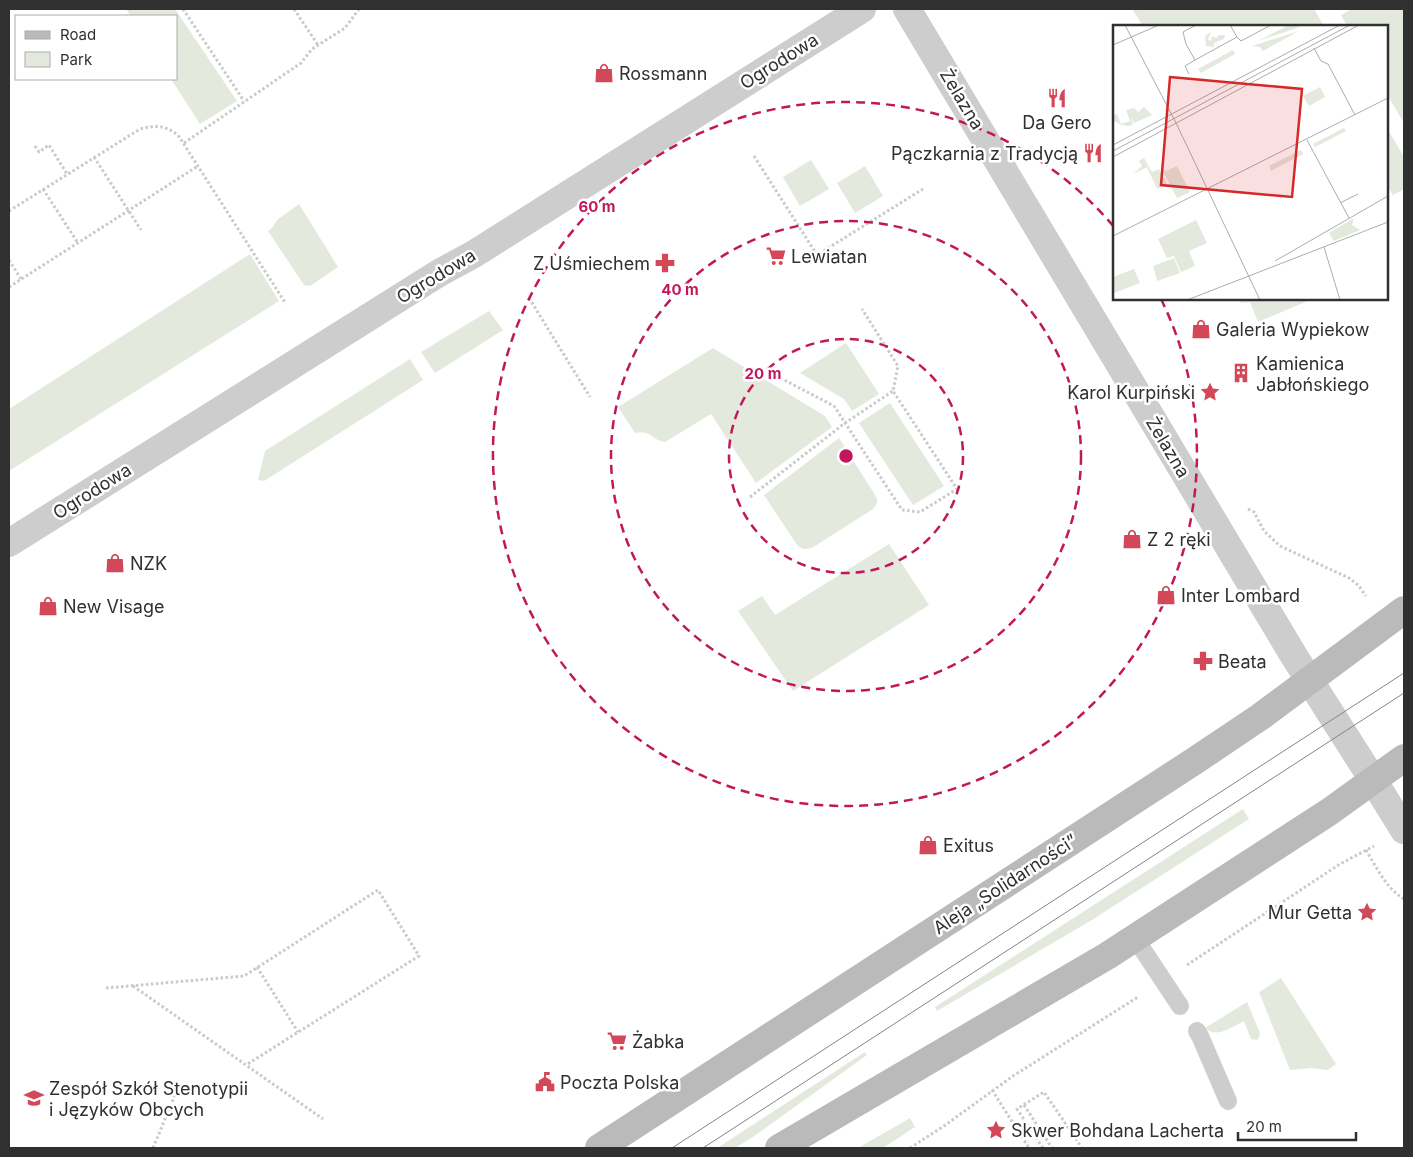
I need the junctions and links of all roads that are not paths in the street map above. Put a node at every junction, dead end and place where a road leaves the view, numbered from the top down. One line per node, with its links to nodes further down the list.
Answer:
1 (862, 9): 3 (street, Ogrodowa)
2 (907, 9): 5 (street, Żelazna)
3 (9, 543)
4 (1404, 610): 5 (main road, Aleja „Solidarności”)
5 (1309, 680): 7 (street, Żelazna); 13 (main road, Aleja „Solidarności”)
6 (1404, 758): 7 (main road)
7 (1373, 780): 8 (street, Żelazna); 9 (main road)
8 (1404, 830)
9 (1135, 938): 10 (lane); 14 (main road)
10 (1180, 1006)
11 (1197, 1031): 12 (lane)
12 (1228, 1101)
13 (599, 1148)
14 (779, 1148)

